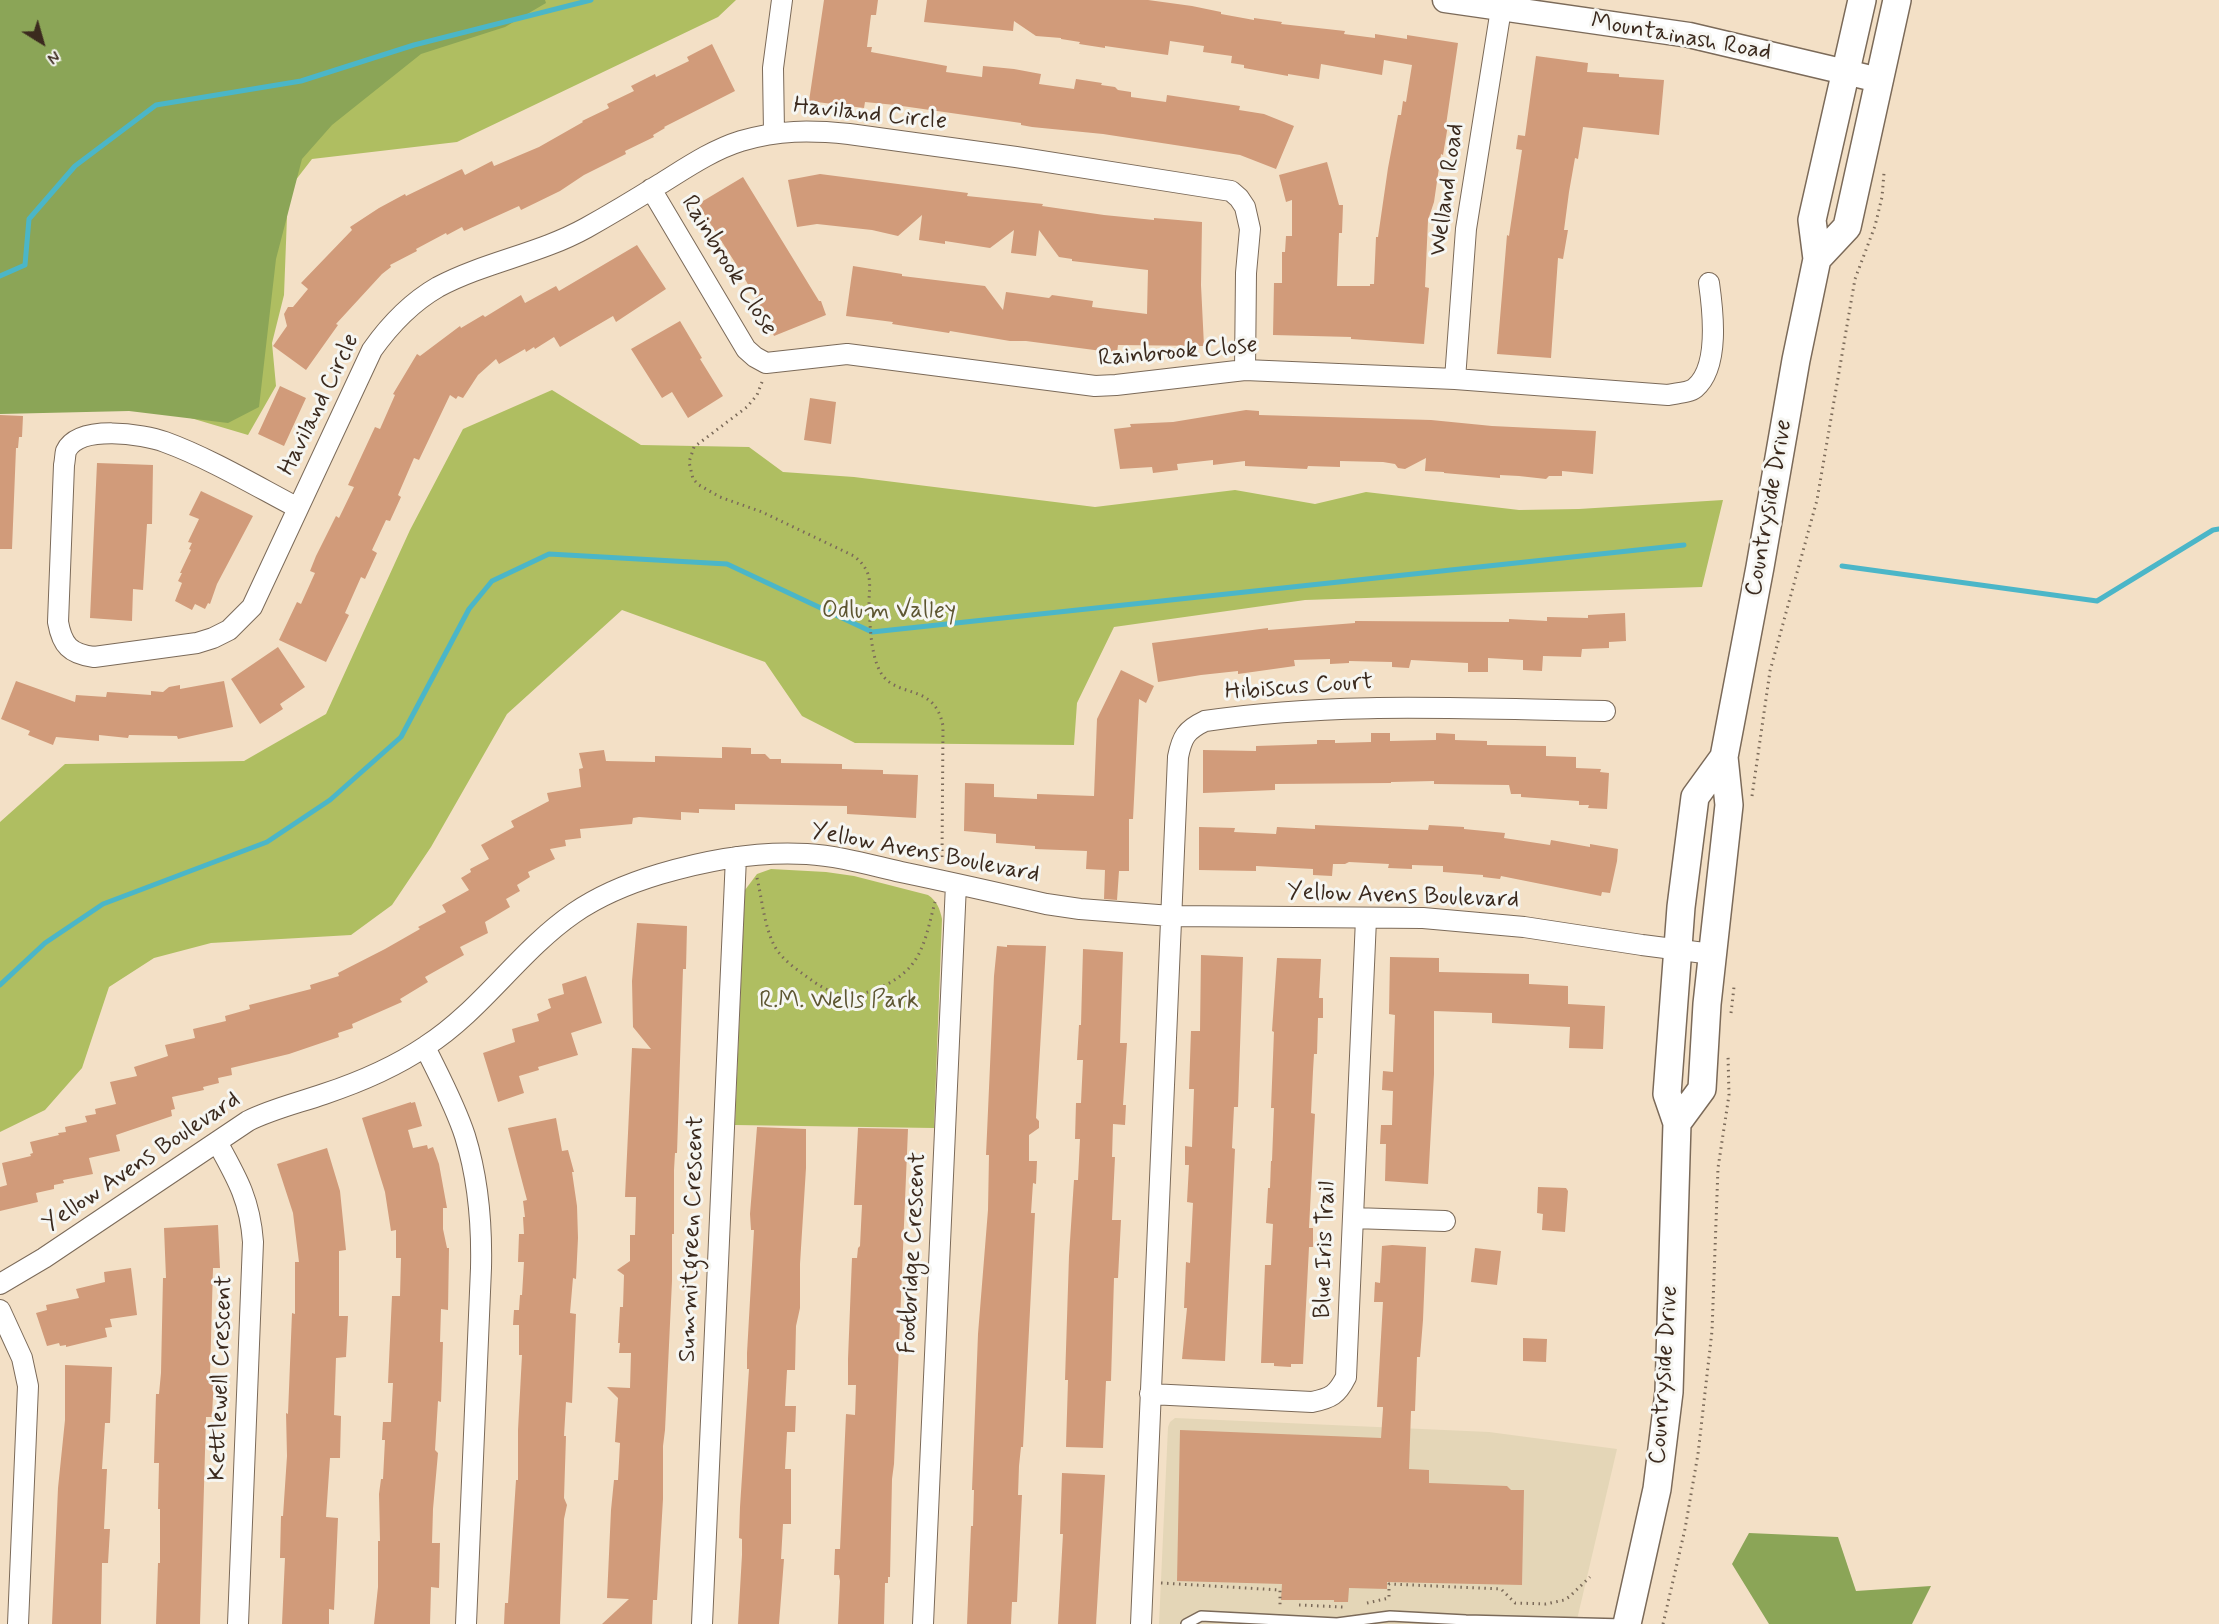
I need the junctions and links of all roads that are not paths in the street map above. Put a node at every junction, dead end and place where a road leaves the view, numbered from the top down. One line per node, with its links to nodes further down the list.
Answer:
1 (782, 0): 8 (street)
2 (1445, 0): 5 (street, Mountainash Road)
3 (1862, 0): 6 (main road, Countryside Drive)
4 (1898, 0): 7 (main road)
5 (1501, 9): 6 (street, Mountainash Road); 13 (street, Welland Road)
6 (1845, 71): 7 (street, Mountainash Road); 10 (main road, Countryside Drive)
7 (1879, 80): 10 (main road)
8 (774, 132): 9 (street, Haviland Circle); 12 (street, Haviland Circle)
9 (651, 189): 12 (street, Rainbrook Close); 14 (street, Haviland Circle)
10 (1817, 259): 16 (main road, Countryside Drive)
11 (1709, 283): 13 (street, Rainbrook Close)
12 (1245, 370): 13 (street, Rainbrook Close)
13 (1455, 379)
14 (298, 508): 14 (street, Haviland Circle)
15 (1605, 711): 19 (street, Hibiscus Court)
16 (1724, 757): 21 (main road, Countryside Drive); 22 (main road, Countryside Drive)
17 (736, 857): 18 (street, Yellow Avens Boulevard); 23 (street, Yellow Avens Boulevard); 34 (street, Summitgreen Crescent)
18 (956, 884): 19 (street, Yellow Avens Boulevard); 35 (street, Footbridge Crescent)
19 (1171, 916): 20 (street, Yellow Avens Boulevard); 30 (street)
20 (1366, 919): 21 (street, Yellow Avens Boulevard); 26 (street, Blue Iris Trail)
21 (1677, 950): 22 (street, Yellow Avens Boulevard); 24 (main road, Countryside Drive)
22 (1712, 954): 24 (main road, Countryside Drive)
23 (425, 1047): 25 (street, Yellow Avens Boulevard); 33 (street)
24 (1677, 1123): 38 (main road, Countryside Drive)
25 (217, 1142): 28 (street, Yellow Avens Boulevard); 32 (street, Kettlewell Crescent)
26 (1353, 1218): 27 (street); 30 (street, Blue Iris Trail)
27 (1445, 1221)
28 (0, 1284)
29 (0, 1310): 31 (street)
30 (1150, 1394): 36 (street)
31 (18, 1624)
32 (238, 1624)
33 (466, 1624)
34 (702, 1624)
35 (923, 1624)
36 (1141, 1624)
37 (1186, 1624): 38 (lane)
38 (1625, 1624)

